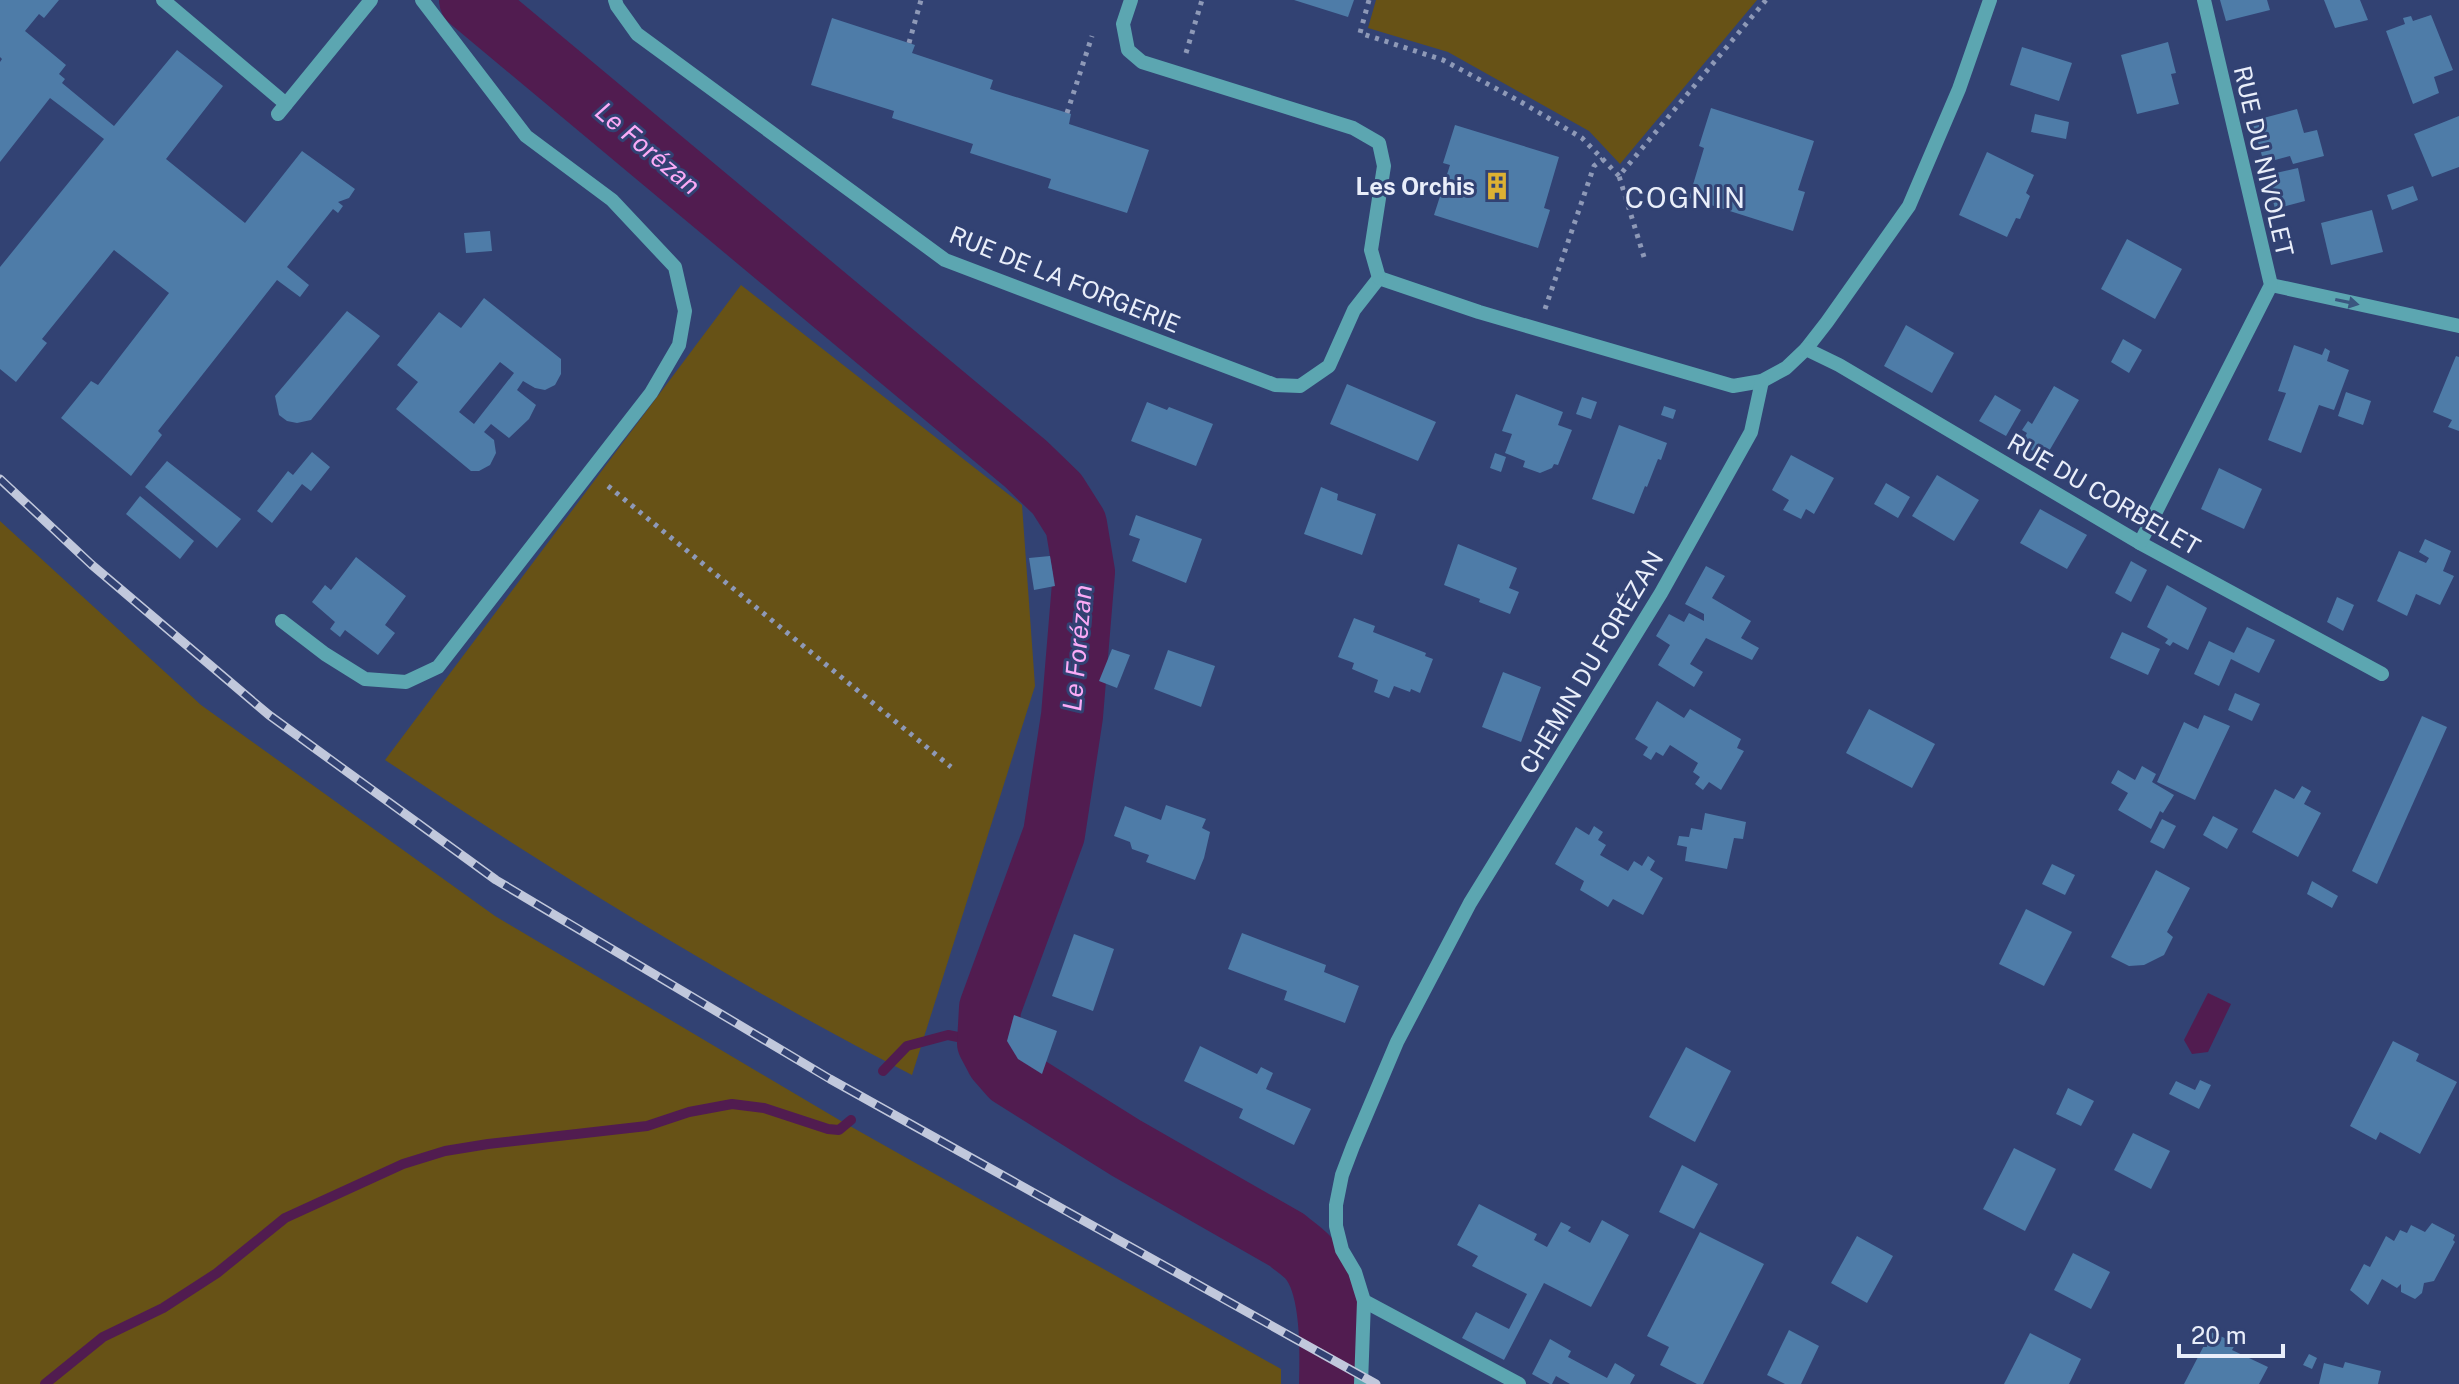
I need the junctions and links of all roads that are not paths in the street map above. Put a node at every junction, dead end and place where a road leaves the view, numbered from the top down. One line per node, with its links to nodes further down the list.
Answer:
1 (163, 0): 2 (street)
2 (371, 0)
3 (422, 0): 14 (street)
4 (615, 0): 8 (street, RUE DE LA FORGERIE)
5 (1131, 0): 8 (street)
6 (1990, 0): 11 (street)
7 (2204, 0): 9 (street, RUE DU NIVOLET)
8 (1379, 278): 12 (street)
9 (2271, 285): 10 (street, one-way to 10); 13 (street, RUE DU NIVOLET)
10 (2459, 326)
11 (1806, 349): 12 (street); 13 (street, RUE DU CORBELET)
12 (1762, 381): 16 (street, CHEMIN DU FORÉZAN)
13 (2140, 543): 15 (street, RUE DU CORBELET)
14 (282, 621)
15 (2382, 674)
16 (1364, 1301): 17 (street, CHEMIN DU FORÉZAN); 18 (street)
17 (1361, 1384)
18 (1519, 1384)

